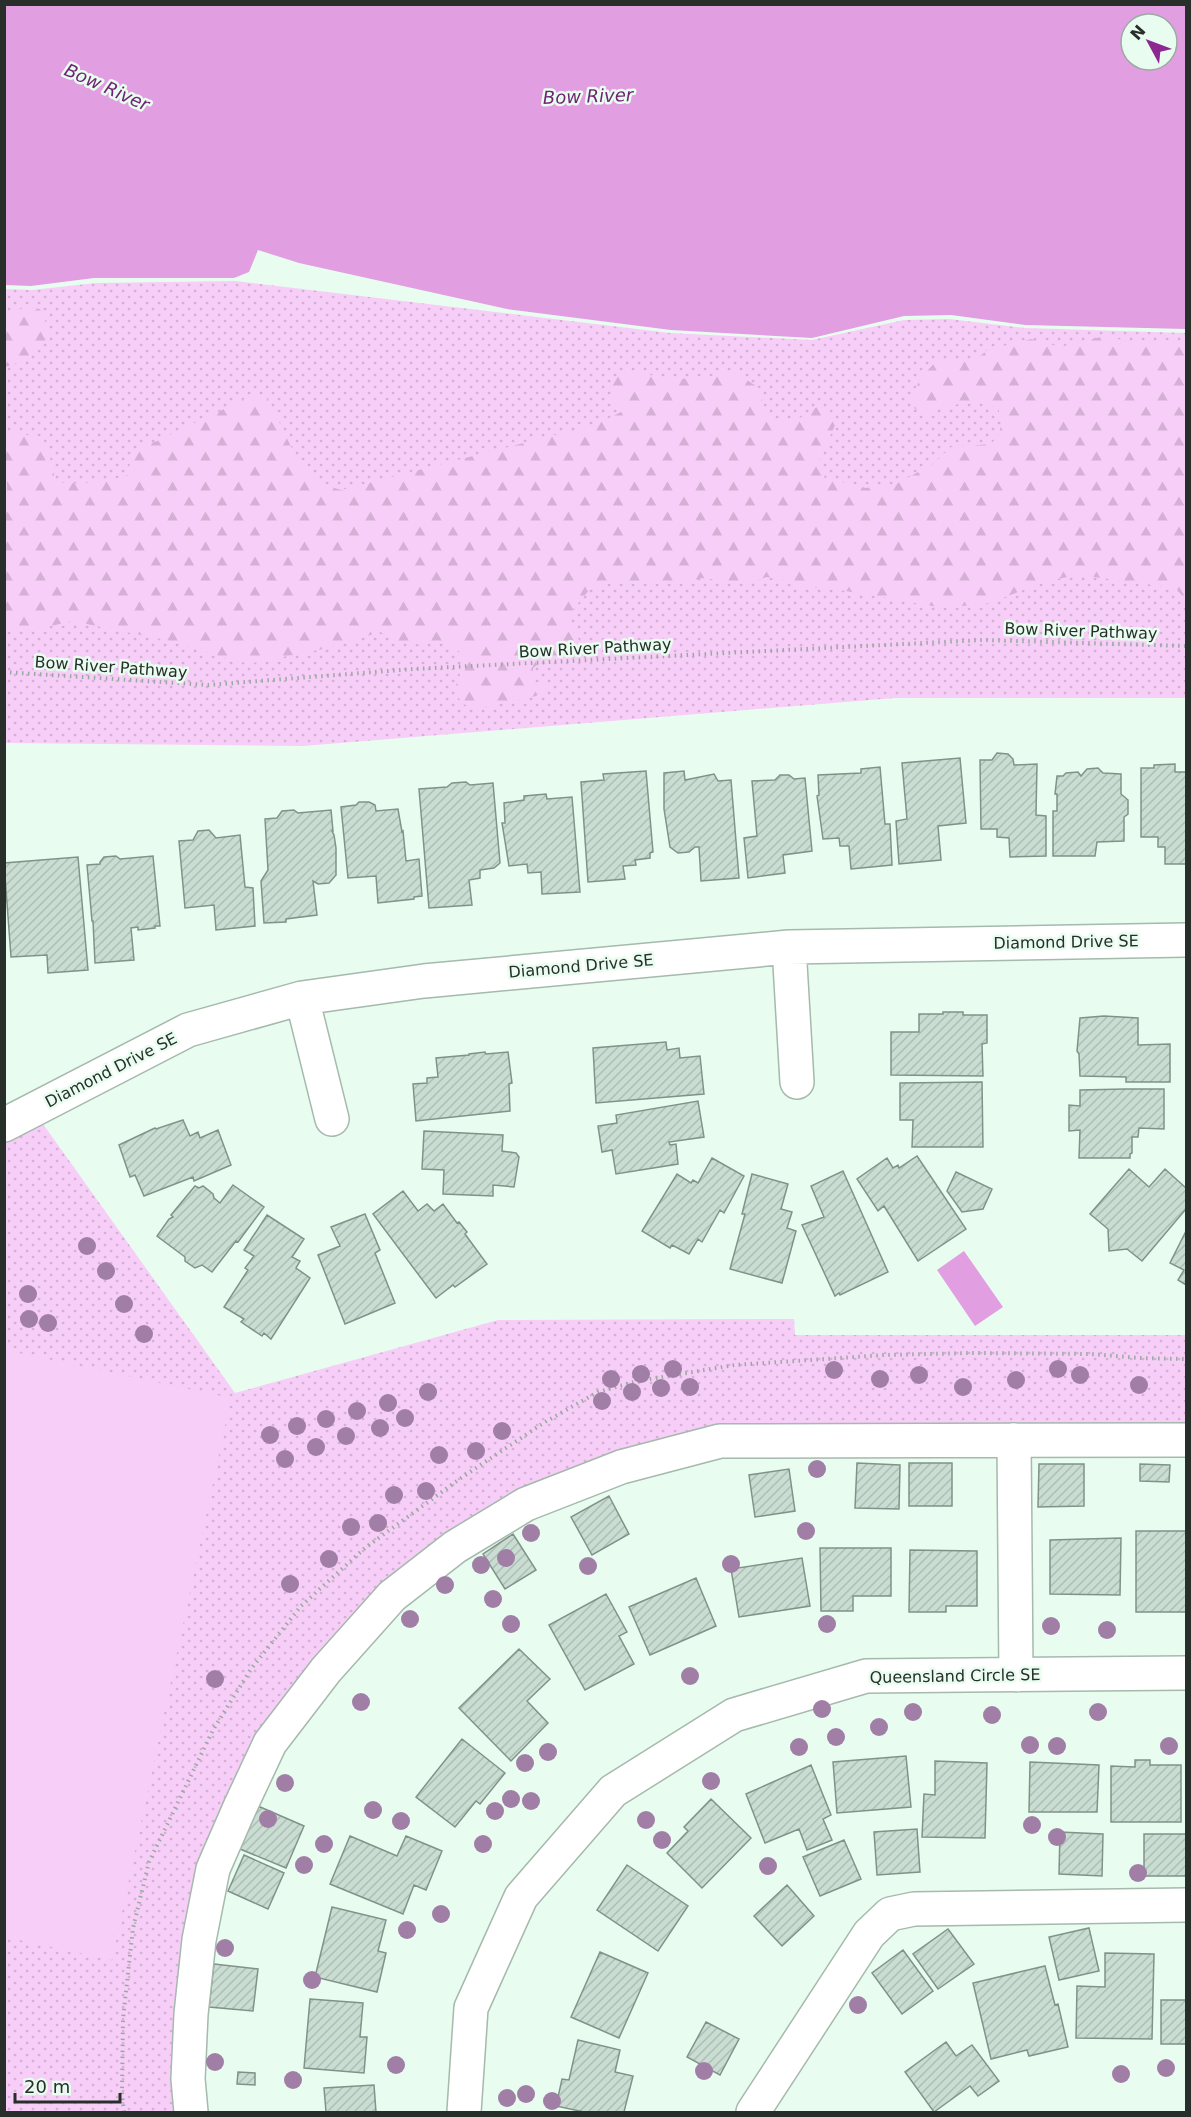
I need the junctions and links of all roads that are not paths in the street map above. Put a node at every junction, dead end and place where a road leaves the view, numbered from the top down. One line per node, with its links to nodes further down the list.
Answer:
1 (1186, 940): 2 (street, Diamond Drive SE)
2 (789, 947): 3 (street, Diamond Drive SE); 4 (street)
3 (302, 998): 5 (street); 6 (street, Diamond Drive SE)
4 (797, 1082)
5 (332, 1119)
6 (4, 1125)
7 (1014, 1440): 8 (street); 10 (street); 12 (street)
8 (1186, 1440)
9 (1186, 1673): 10 (street, Queensland Circle SE)
10 (1016, 1675): 13 (street, Queensland Circle SE)
11 (1186, 1905): 14 (street)
12 (191, 2112)
13 (464, 2112)
14 (753, 2112)

